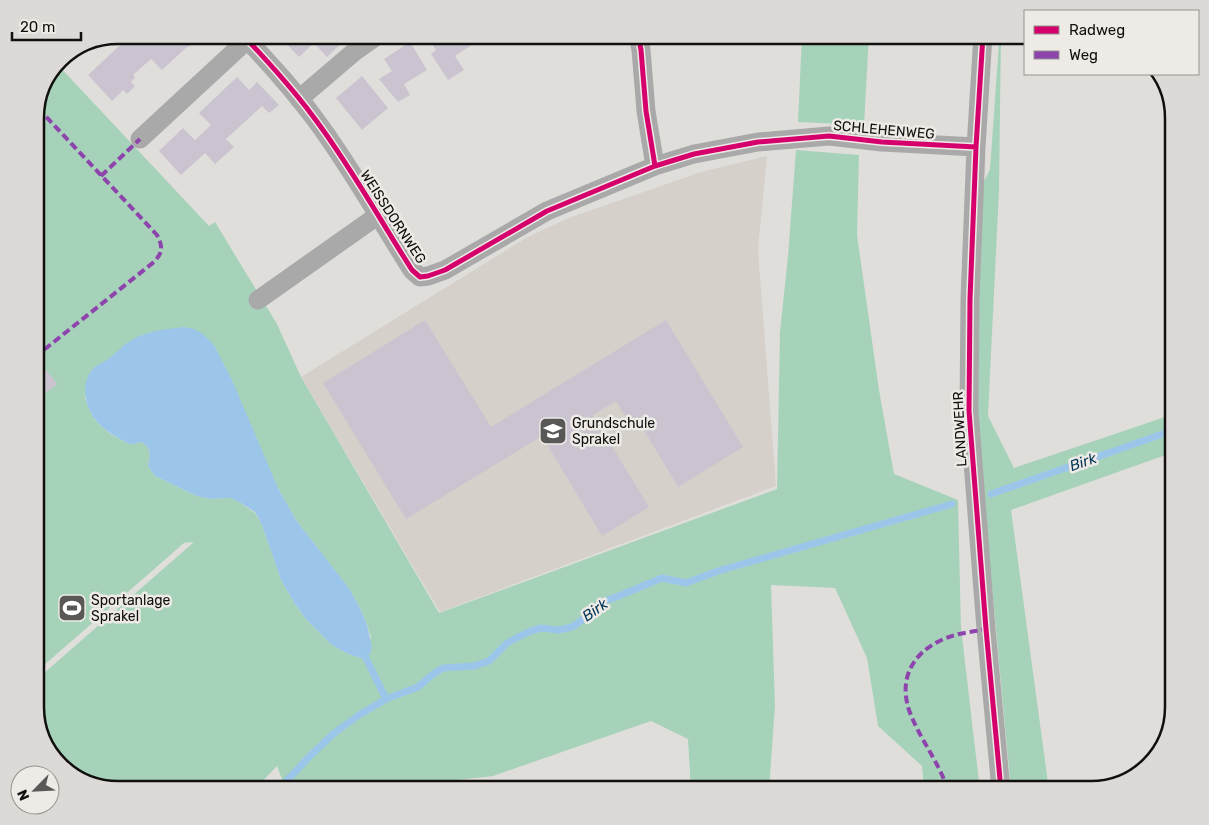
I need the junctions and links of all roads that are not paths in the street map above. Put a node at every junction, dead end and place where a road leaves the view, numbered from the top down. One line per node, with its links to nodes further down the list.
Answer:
1 (238, 44): 7 (street, WEISSDORNWEG)
2 (251, 44): 6 (street, WEISSDORNWEG)
3 (365, 44): 6 (street)
4 (640, 44): 9 (street)
5 (982, 44): 8 (street, LANDWEHR)
6 (299, 99): 10 (street, WEISSDORNWEG)
7 (140, 139)
8 (976, 147): 9 (street, SCHLEHENWEG); 12 (street, LANDWEHR)
9 (655, 166): 10 (street, WEISSDORNWEG)
10 (377, 216): 11 (street, WEISSDORNWEG)
11 (258, 300)
12 (1000, 781)

